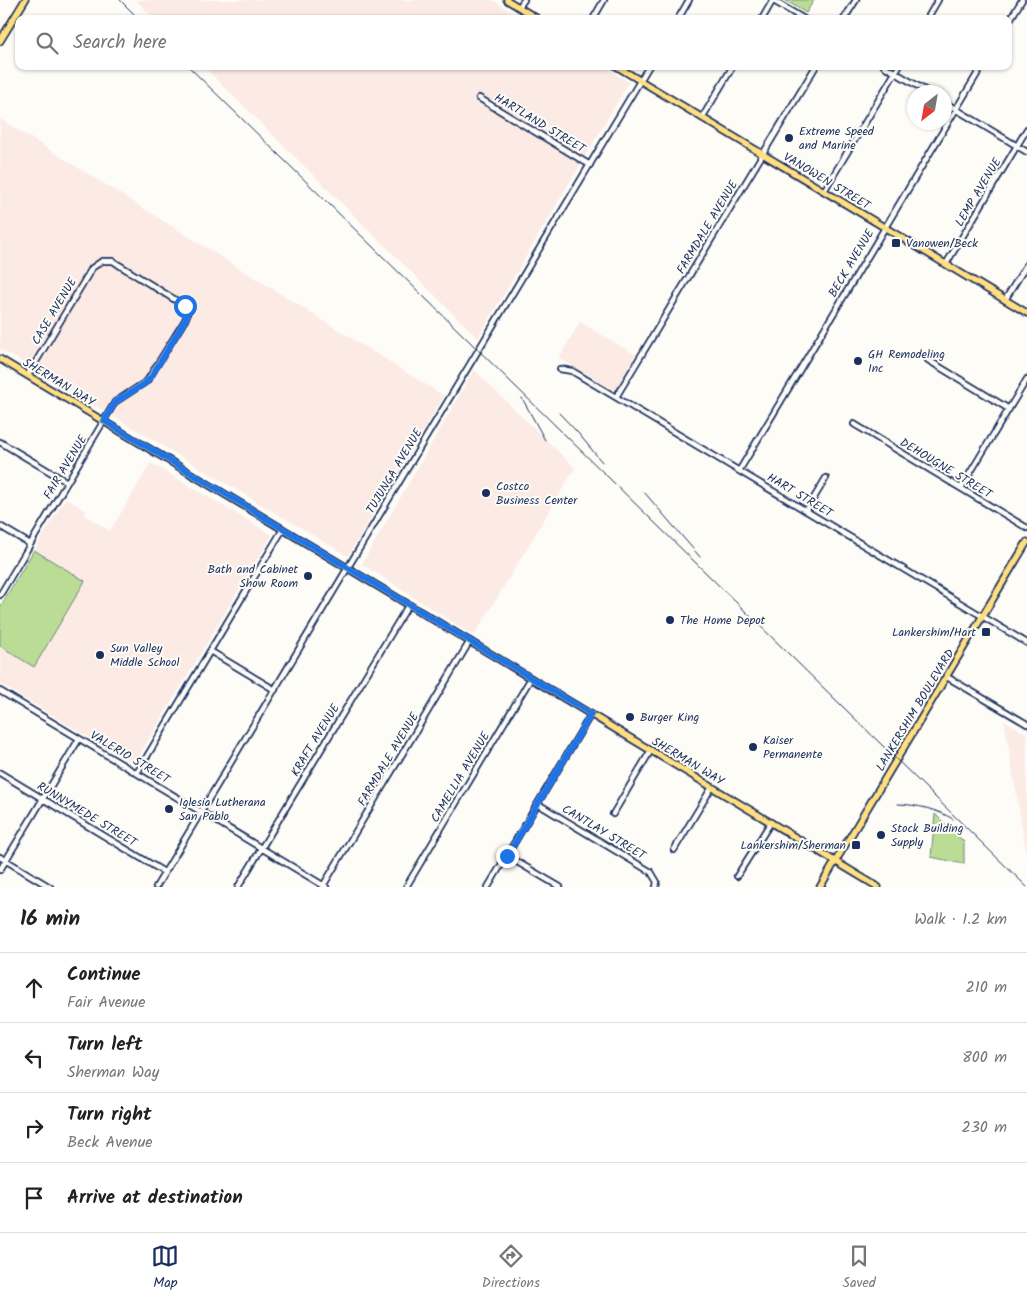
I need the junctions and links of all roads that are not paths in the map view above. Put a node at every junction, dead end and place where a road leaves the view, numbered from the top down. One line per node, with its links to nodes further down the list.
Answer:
1 (25, 0): 11 (main road)
2 (507, 0): 10 (main road)
3 (524, 0): 10 (street)
4 (604, 0): 13 (street)
5 (689, 0): 14 (street)
6 (773, 0): 15 (street); 16 (street)
7 (856, 0): 17 (street)
8 (938, 0): 18 (street)
9 (1022, 0): 20 (street)
10 (519, 8): 12 (main road)
11 (16, 15)
12 (531, 15)
13 (595, 15)
14 (680, 15)
15 (764, 15)
16 (797, 15)
17 (847, 15)
18 (929, 15)
19 (15, 16): 21 (main road)
20 (1012, 16)
21 (0, 41)
22 (622, 70): 30 (main road, VANOWEN STREET)
23 (647, 70): 30 (street, TUJUNGA AVENUE)
24 (731, 70): 35 (street)
25 (814, 70): 39 (street, FARMDALE AVENUE)
26 (890, 70): 29 (street)
27 (897, 70): 29 (street)
28 (980, 70): 34 (street, BECK AVENUE)
29 (895, 73): 31 (street); 41 (street)
30 (640, 81): 35 (main road, VANOWEN STREET); 40 (street, TUJUNGA AVENUE)
31 (916, 85)
32 (479, 98): 40 (street, HARTLAND STREET)
33 (952, 107): 34 (street)
34 (956, 109): 37 (street); 42 (street, BECK AVENUE)
35 (702, 118): 39 (main road, VANOWEN STREET)
36 (1027, 129): 37 (street, LEMP AVENUE)
37 (1017, 146): 38 (street); 43 (street, LEMP AVENUE)
38 (1027, 152)
39 (763, 154): 41 (main road, VANOWEN STREET); 53 (street, FARMDALE AVENUE)
40 (590, 165): 68 (street, TUJUNGA AVENUE)
41 (824, 191): 42 (main road, VANOWEN STREET)
42 (884, 227): 43 (main road, VANOWEN STREET); 58 (street, BECK AVENUE)
43 (946, 264): 45 (main road, VANOWEN STREET)
44 (1027, 264): 45 (street)
45 (1005, 300): 47 (main road, VANOWEN STREET)
46 (187, 310): 51 (street, CASE AVENUE); 55 (street, FAIR AVENUE)
47 (1027, 313)
48 (0, 359): 51 (main road, SHERMAN WAY)
49 (928, 360): 54 (street)
50 (560, 369): 53 (street, HART STREET)
51 (28, 375): 55 (main road, SHERMAN WAY)
52 (1027, 379): 54 (street)
53 (616, 397): 58 (street, HART STREET)
54 (1009, 409): 61 (street)
55 (104, 421): 60 (street, FAIR AVENUE); 65 (main road, SHERMAN WAY)
56 (854, 424): 61 (street, DEHOUGNE STREET)
57 (0, 442): 60 (street)
58 (739, 470): 62 (street, HART STREET)
59 (826, 478): 62 (street)
60 (67, 482): 67 (street, FAIR AVENUE)
61 (961, 488): 64 (street, DEHOUGNE STREET)
62 (806, 511): 71 (street, HART STREET)
63 (0, 526): 67 (street)
64 (1027, 528)
65 (283, 529): 68 (main road, SHERMAN WAY); 74 (street)
66 (1027, 542): 71 (main road, LANKERSHIM BOULEVARD)
67 (30, 544): 69 (street, FAIR AVENUE)
68 (348, 567): 70 (main road, SHERMAN WAY); 77 (street, TUJUNGA AVENUE)
69 (0, 594)
70 (409, 604): 72 (main road, SHERMAN WAY); 91 (street, KRAFT AVENUE)
71 (982, 617): 73 (street, HART STREET); 75 (main road, LANKERSHIM BOULEVARD)
72 (470, 641): 76 (main road, SHERMAN WAY); 101 (street, FARMDALE AVENUE)
73 (1027, 643)
74 (210, 651): 77 (street); 84 (street)
75 (947, 677): 80 (street); 96 (main road, LANKERSHIM BOULEVARD)
76 (531, 678): 79 (main road, SHERMAN WAY); 105 (street, CAMELLIA AVENUE)
77 (275, 690): 88 (street, TUJUNGA AVENUE)
78 (0, 691): 81 (street, VALERIO STREET)
79 (591, 714): 82 (main road, SHERMAN WAY); 87 (street)
80 (1027, 724)
81 (79, 739): 84 (street, VALERIO STREET); 86 (street)
82 (651, 750): 85 (main road, SHERMAN WAY); 89 (street)
83 (0, 773): 86 (street, RUNNYMEDE STREET)
84 (137, 773): 88 (street, VALERIO STREET)
85 (712, 787): 90 (main road, SHERMAN WAY); 92 (street)
86 (42, 799): 95 (street); 98 (street, RUNNYMEDE STREET)
87 (538, 804): 93 (street); 100 (street, CANTLAY STREET)
88 (201, 812): 91 (street, VALERIO STREET); 98 (street, TUJUNGA AVENUE)
89 (613, 814)
90 (770, 822): 96 (main road, SHERMAN WAY); 99 (street)
91 (262, 848): 101 (street, VALERIO STREET); 104 (street, KRAFT AVENUE)
92 (674, 850)
93 (507, 856): 106 (street); 107 (street)
94 (0, 857): 95 (street)
95 (6, 860): 97 (street); 102 (street)
96 (836, 862): 108 (main road, LANKERSHIM BOULEVARD); 109 (main road, SHERMAN WAY)
97 (0, 870)
98 (164, 872): 103 (street, TUJUNGA AVENUE)
99 (737, 876)
100 (656, 884)
101 (324, 886)
102 (50, 887)
103 (156, 887)
104 (238, 887)
105 (406, 887)
106 (488, 887)
107 (560, 887)
108 (820, 887)
109 (878, 887)

